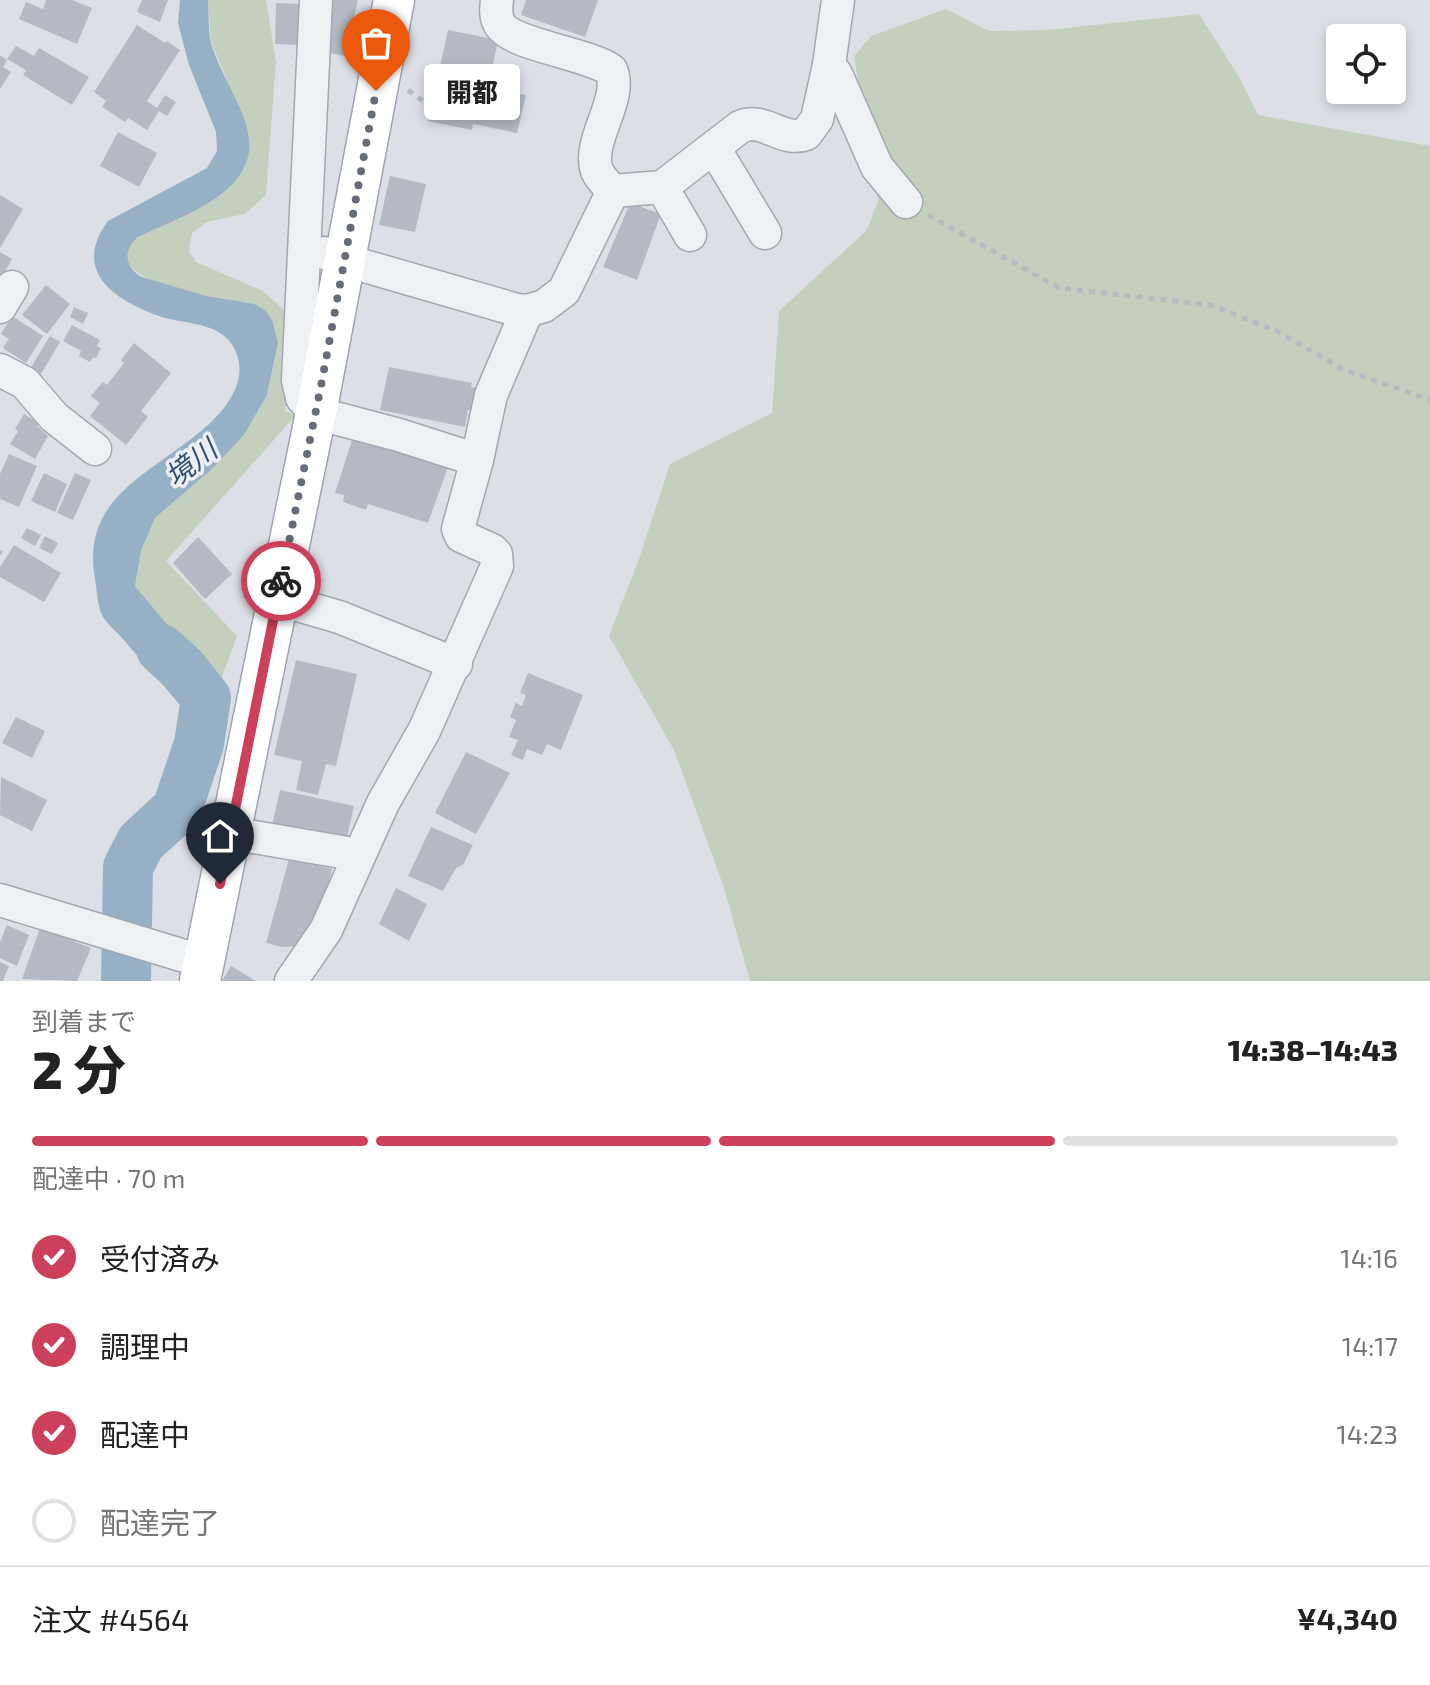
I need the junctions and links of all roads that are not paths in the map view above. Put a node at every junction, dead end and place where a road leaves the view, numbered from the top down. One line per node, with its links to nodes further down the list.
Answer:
1 (316, 0): 12 (street)
2 (394, 0): 13 (main road)
3 (497, 0): 8 (street)
4 (838, 0): 5 (street)
5 (829, 65): 6 (street); 9 (street)
6 (714, 148): 7 (street); 10 (street)
7 (662, 187): 8 (street); 11 (street)
8 (613, 191): 14 (street)
9 (906, 202)
10 (765, 233)
11 (690, 235)
12 (305, 250): 13 (street); 16 (street)
13 (346, 257): 14 (street); 16 (main road)
14 (527, 311): 18 (street)
15 (0, 370): 17 (street)
16 (316, 413): 18 (street); 19 (main road)
17 (95, 449)
18 (477, 460): 20 (street)
19 (277, 599): 20 (street); 21 (main road)
20 (456, 664): 22 (street)
21 (230, 833): 22 (street); 24 (main road)
22 (359, 855): 25 (street)
23 (0, 900): 24 (street)
24 (202, 971)
25 (291, 981)

